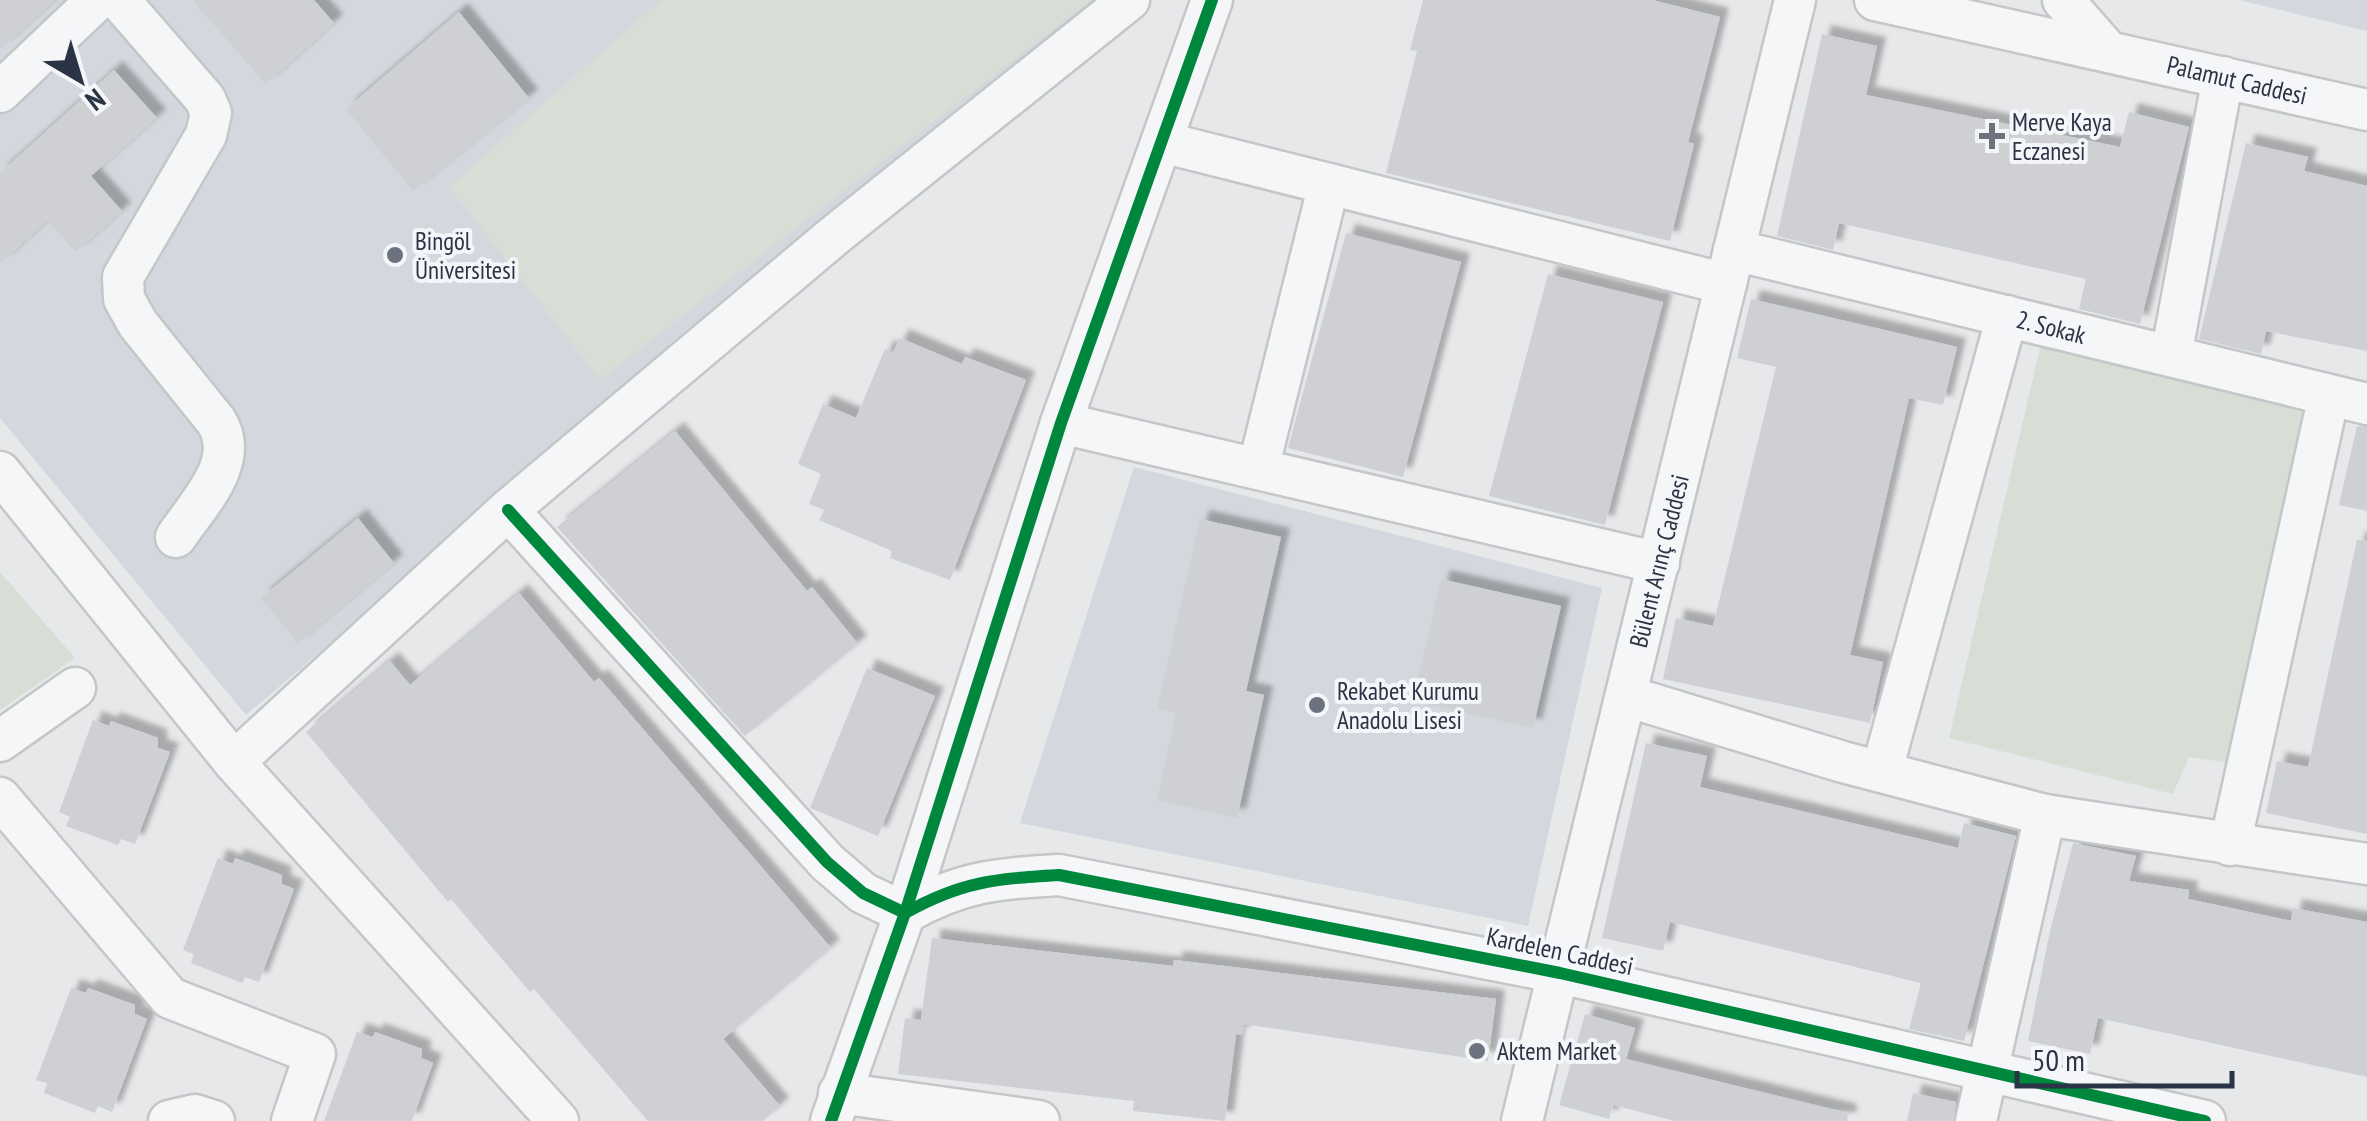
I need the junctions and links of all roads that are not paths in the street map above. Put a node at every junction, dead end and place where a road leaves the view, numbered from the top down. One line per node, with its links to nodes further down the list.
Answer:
1 (97, 0): 10 (street)
2 (119, 0): 22 (street)
3 (1129, 0): 21 (street)
4 (1212, 0): 12 (street)
5 (1795, 0): 14 (street, Bülent Arınç Caddesi)
6 (1876, 0): 8 (street, Palamut Caddesi)
7 (2064, 0): 8 (street)
8 (2107, 50): 9 (street, Palamut Caddesi)
9 (2223, 77): 11 (street, Palamut Caddesi); 16 (street)
10 (0, 92)
11 (2367, 110)
12 (1162, 142): 13 (street, 2. Sokak); 18 (street)
13 (1329, 184): 14 (street, 2. Sokak); 19 (street)
14 (1730, 267): 15 (street, 2. Sokak); 23 (street, Bülent Arınç Caddesi)
15 (2007, 316): 16 (street, 2. Sokak); 28 (street)
16 (2171, 356): 17 (street, 2. Sokak)
17 (2348, 399): 31 (street)
18 (1061, 423): 19 (street); 33 (street)
19 (1258, 470): 23 (street)
20 (0, 472): 27 (street)
21 (508, 510): 27 (street); 33 (street)
22 (176, 537)
23 (1659, 563): 25 (street, Bülent Arınç Caddesi)
24 (75, 688): 26 (street)
25 (1626, 696): 28 (street); 34 (street, Bülent Arınç Caddesi)
26 (0, 740)
27 (234, 762): 40 (street)
28 (1882, 770): 30 (street)
29 (0, 798): 39 (street)
30 (2045, 814): 31 (street); 35 (street)
31 (2230, 846): 32 (street)
32 (2367, 864)
33 (905, 913): 34 (street, Kardelen Caddesi); 36 (street)
34 (1560, 973): 35 (street, Kardelen Caddesi); 42 (street, Bülent Arınç Caddesi)
35 (1987, 1070): 43 (street); 44 (street, Kardelen Caddesi)
36 (835, 1107): 41 (street)
37 (169, 1121): 38 (street)
38 (214, 1121)
39 (292, 1121)
40 (558, 1121)
41 (1039, 1121)
42 (1522, 1121)
43 (1976, 1121)
44 (2206, 1121)

